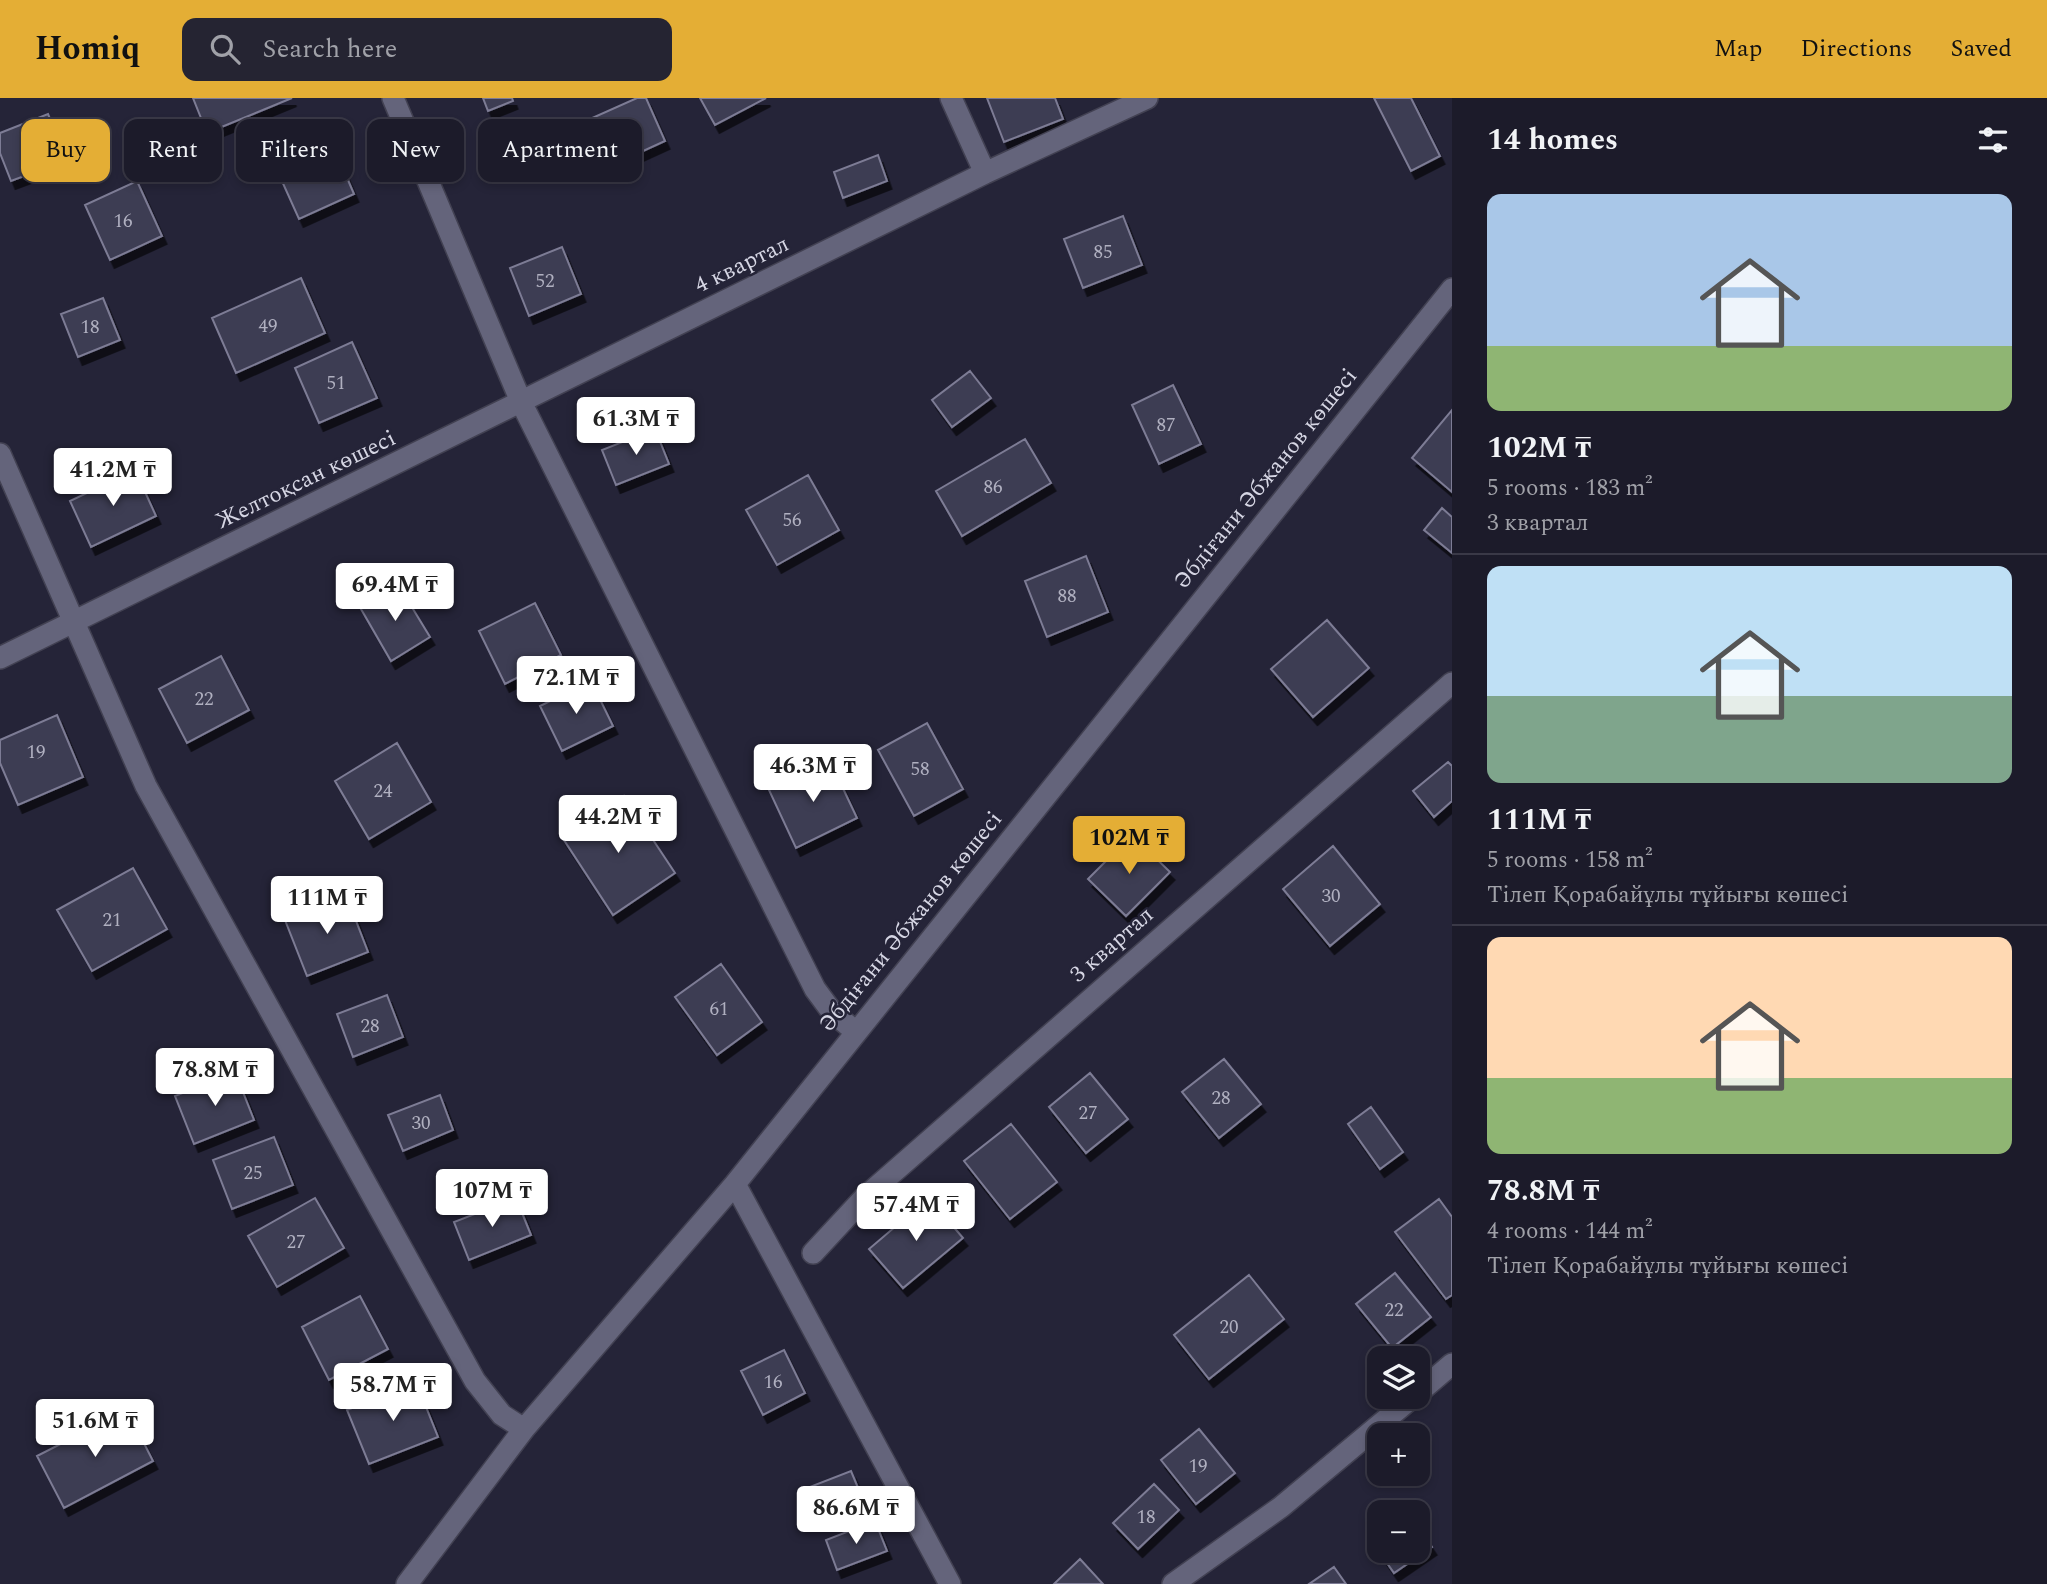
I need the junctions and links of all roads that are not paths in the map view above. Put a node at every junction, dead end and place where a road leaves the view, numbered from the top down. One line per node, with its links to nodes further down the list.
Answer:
1 (393, 98): 6 (street)
2 (951, 98): 4 (street)
3 (1147, 98): 4 (street, 4 квартал)
4 (985, 173): 6 (street, 4 квартал)
5 (1452, 289): 11 (street, Әбдіғани Әбжанов көшесі)
6 (522, 404): 8 (street, Желтоқсан көшесі); 11 (street)
7 (0, 454): 8 (street)
8 (74, 622): 9 (street, Желтоқсан көшесі); 17 (street)
9 (0, 658)
10 (1452, 683): 13 (street, 3 квартал)
11 (856, 1032): 12 (street, Әбдіғани Әбжанов көшесі)
12 (736, 1184): 17 (street, Әбдіғани Әбжанов көшесі); 19 (street)
13 (813, 1253)
14 (1452, 1364): 15 (street)
15 (1430, 1382)
16 (1398, 1409): 20 (street)
17 (524, 1429): 18 (street, Әбдіғани Әбжанов көшесі)
18 (407, 1584)
19 (949, 1584)
20 (1172, 1584)

